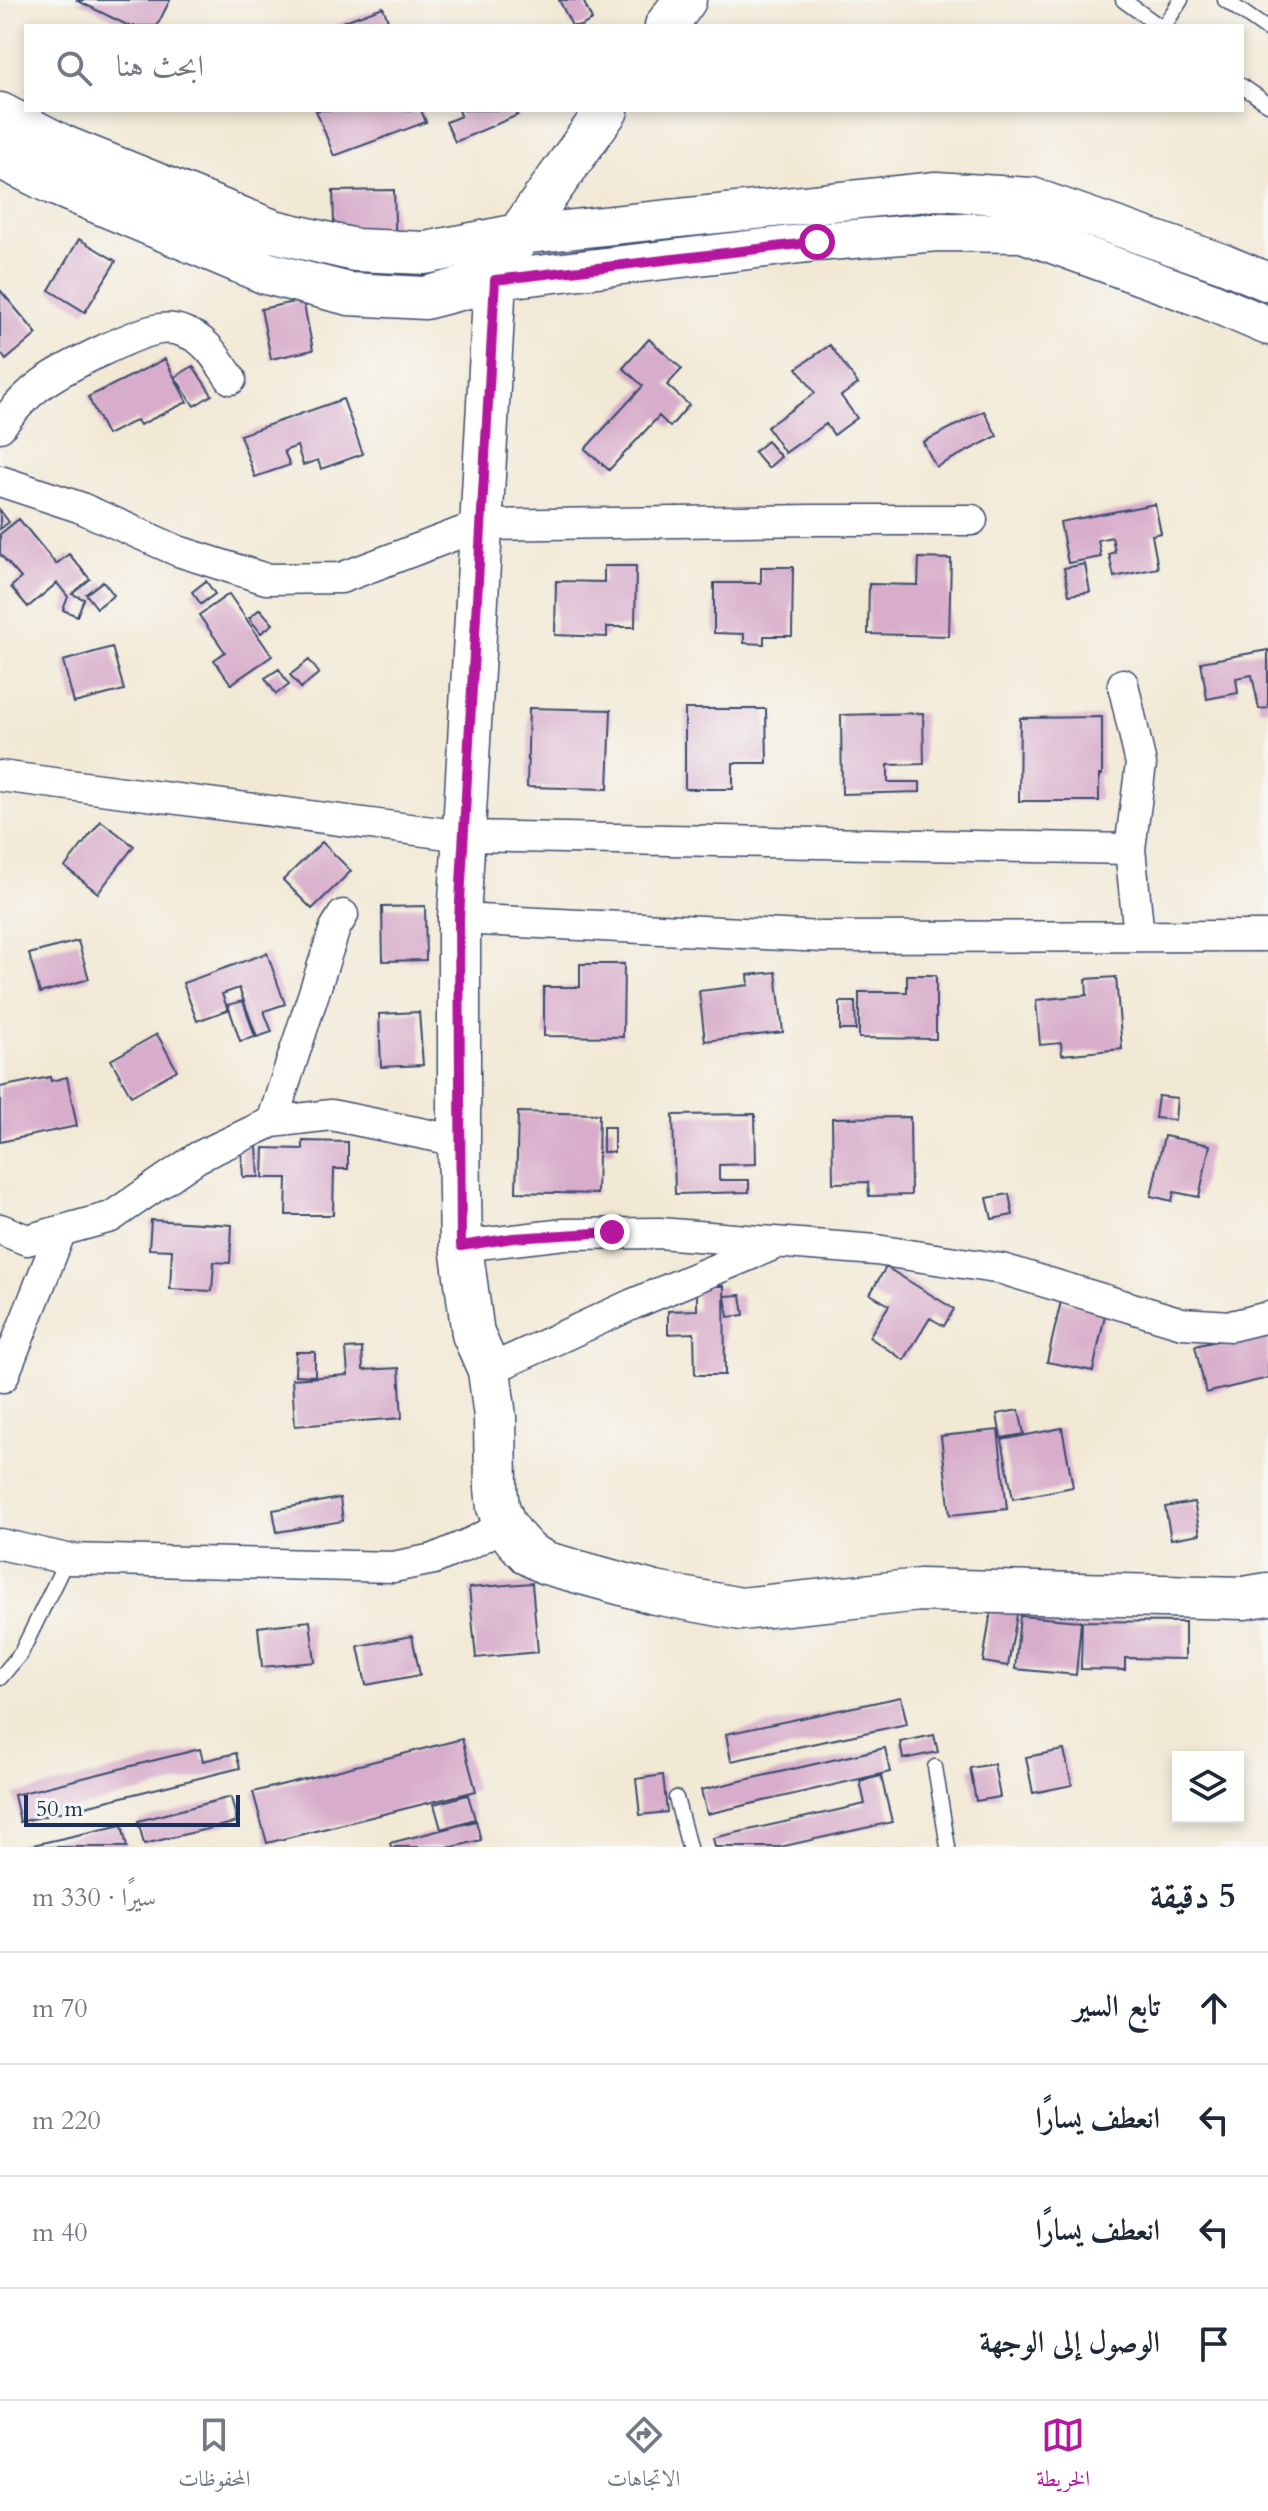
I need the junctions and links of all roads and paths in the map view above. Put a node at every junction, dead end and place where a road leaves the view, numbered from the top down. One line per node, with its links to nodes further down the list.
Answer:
1 (685, 0): 5 (main road)
2 (1181, 0): 7 (lane)
3 (1225, 0): 8 (lane)
4 (1125, 1): 6 (lane)
5 (667, 24)
6 (1158, 24)
7 (1163, 24)
8 (1268, 30)
9 (1244, 87): 10 (lane)
10 (1268, 104)
11 (606, 112): 14 (main road)
12 (0, 114): 14 (main road)
13 (0, 157): 15 (main road)
14 (518, 235): 15 (main road); 16 (street)
15 (495, 280): 17 (street); 22 (main road)
16 (1268, 282)
17 (1268, 326)
18 (231, 379): 19 (street)
19 (0, 427)
20 (0, 481): 22 (street)
21 (972, 520): 22 (street)
22 (481, 525): 25 (main road)
23 (1123, 684): 26 (street)
24 (0, 776): 25 (street)
25 (463, 836): 26 (street); 28 (main road)
26 (1130, 849): 29 (street)
27 (343, 915): 31 (street)
28 (459, 919): 29 (street); 32 (main road)
29 (1139, 936): 30 (street)
30 (1268, 936)
31 (272, 1122): 32 (street); 34 (street)
32 (459, 1141): 36 (main road)
33 (0, 1229): 34 (street)
34 (61, 1231): 39 (street)
35 (778, 1242): 36 (street); 37 (street); 38 (street)
36 (461, 1246): 38 (main road)
37 (1268, 1317)
38 (489, 1370): 40 (main road)
39 (3, 1377)
40 (505, 1525): 42 (street); 43 (main road)
41 (0, 1544): 42 (street)
42 (67, 1559): 44 (lane)
43 (1268, 1594)
44 (0, 1678)
45 (935, 1767): 48 (lane)
46 (676, 1798): 47 (lane)
47 (689, 1847)
48 (948, 1847)

